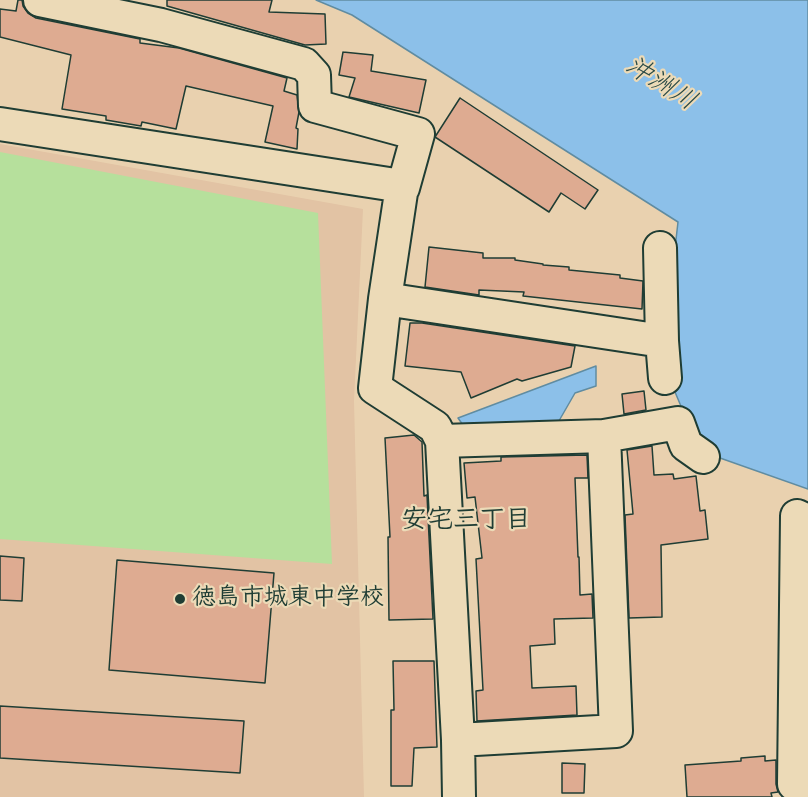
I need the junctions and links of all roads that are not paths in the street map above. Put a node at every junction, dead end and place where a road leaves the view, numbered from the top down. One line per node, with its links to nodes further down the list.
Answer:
1 (40, 0): 3 (street)
2 (0, 124): 3 (street)
3 (402, 187): 5 (street)
4 (660, 249): 6 (street)
5 (385, 299): 6 (street); 9 (street)
6 (662, 341): 7 (street)
7 (665, 378)
8 (604, 436): 9 (street); 10 (street); 12 (street)
9 (442, 441): 12 (street)
10 (703, 457)
11 (808, 521): 13 (street)
12 (458, 740): 14 (street)
13 (808, 784)
14 (459, 797)

